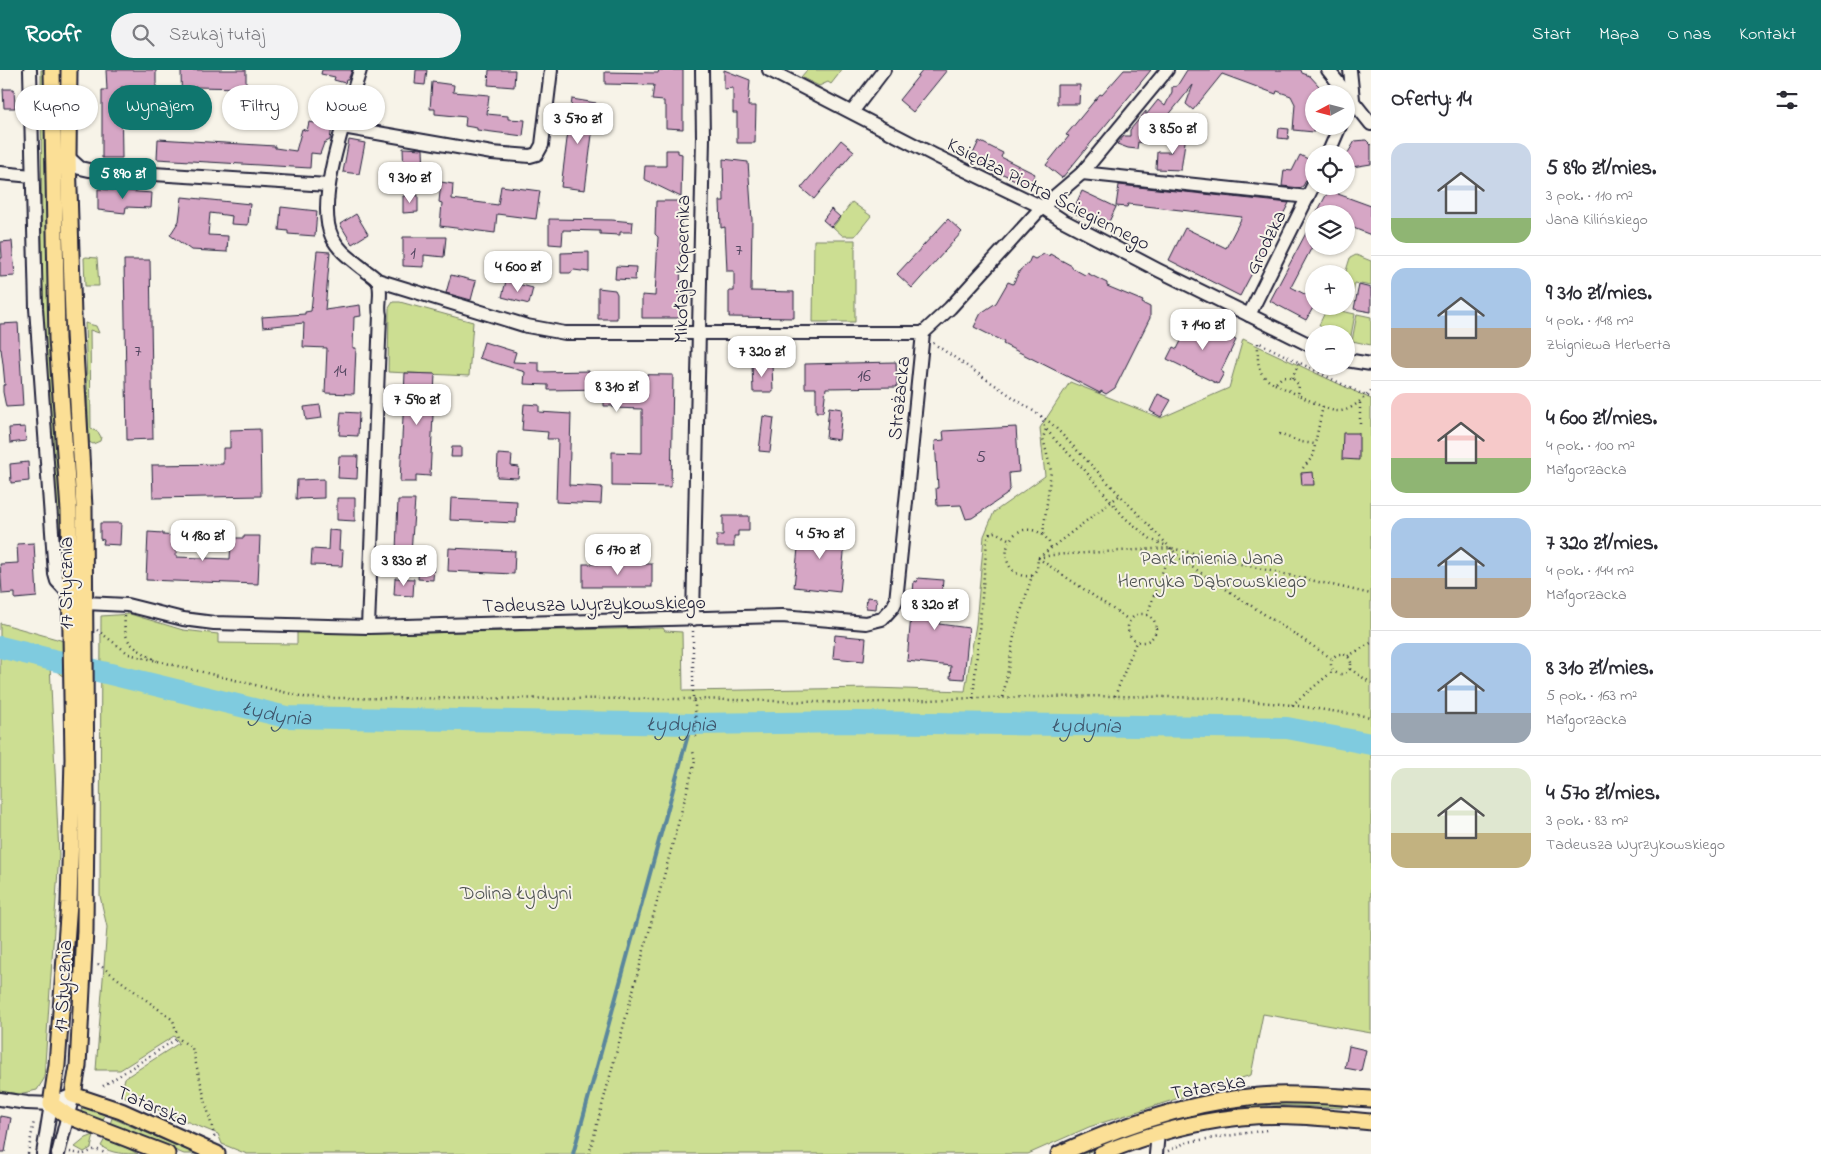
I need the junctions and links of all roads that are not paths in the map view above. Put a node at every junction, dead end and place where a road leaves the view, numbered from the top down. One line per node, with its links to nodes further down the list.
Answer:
1 (30, 70): 23 (street, 17 Stycznia)
2 (52, 70): 34 (main road, 17 Stycznia)
3 (68, 70): 20 (main road, 17 Stycznia)
4 (360, 70): 12 (street)
5 (551, 70): 19 (street)
6 (702, 70): 30 (street, Mikołaja Kopernika)
7 (769, 70): 16 (street, Księdza Piotra Ściegiennego)
8 (884, 70): 16 (street)
9 (1167, 70): 22 (street, Strażacka)
10 (1328, 70): 13 (street)
11 (1350, 70): 14 (street)
12 (355, 85)
13 (1341, 85)
14 (1352, 85)
15 (1355, 102): 17 (street)
16 (852, 112): 26 (street, Księdza Piotra Ściegiennego)
17 (1371, 124)
18 (342, 130): 24 (street)
19 (360, 130)
20 (68, 157): 24 (street); 34 (main road, 17 Stycznia)
21 (0, 173): 23 (street)
22 (1082, 173): 25 (street); 26 (street, Strażacka)
23 (32, 176): 34 (street, 17 Stycznia)
24 (328, 185): 27 (street)
25 (1308, 197): 28 (street, Grodzka)
26 (1042, 207): 28 (street, Księdza Piotra Ściegiennego); 29 (street, Strażacka)
27 (377, 280): 30 (street); 37 (street)
28 (1249, 316): 31 (street, Księdza Piotra Ściegiennego)
29 (923, 333): 30 (street); 36 (street, Strażacka)
30 (698, 334): 35 (street, Mikołaja Kopernika)
31 (1305, 343)
32 (1355, 361): 33 (street)
33 (1371, 364)
34 (78, 600): 37 (street, Tadeusza Wyrzykowskiego); 38 (main road, 17 Stycznia)
35 (693, 619): 36 (street, Tadeusza Wyrzykowskiego); 37 (street, Tadeusza Wyrzykowskiego)
36 (866, 623)
37 (368, 627)
38 (79, 696): 39 (main road, 17 Stycznia); 42 (main road, 17 Stycznia)
39 (73, 1095): 42 (street); 43 (street, 17 Stycznia); 50 (main road, Tatarska)
40 (0, 1099): 42 (street)
41 (1371, 1099): 51 (main road, Tatarska)
42 (51, 1104): 43 (main road, Tatarska); 47 (street, 17 Stycznia)
43 (68, 1116): 48 (street, 17 Stycznia); 49 (main road, Tatarska)
44 (1371, 1122): 45 (main road, Tatarska)
45 (1158, 1134): 46 (street); 52 (main road, Tatarska)
46 (1156, 1153)
47 (43, 1154)
48 (58, 1154)
49 (167, 1154)
50 (217, 1154)
51 (1059, 1154)
52 (1104, 1154)

